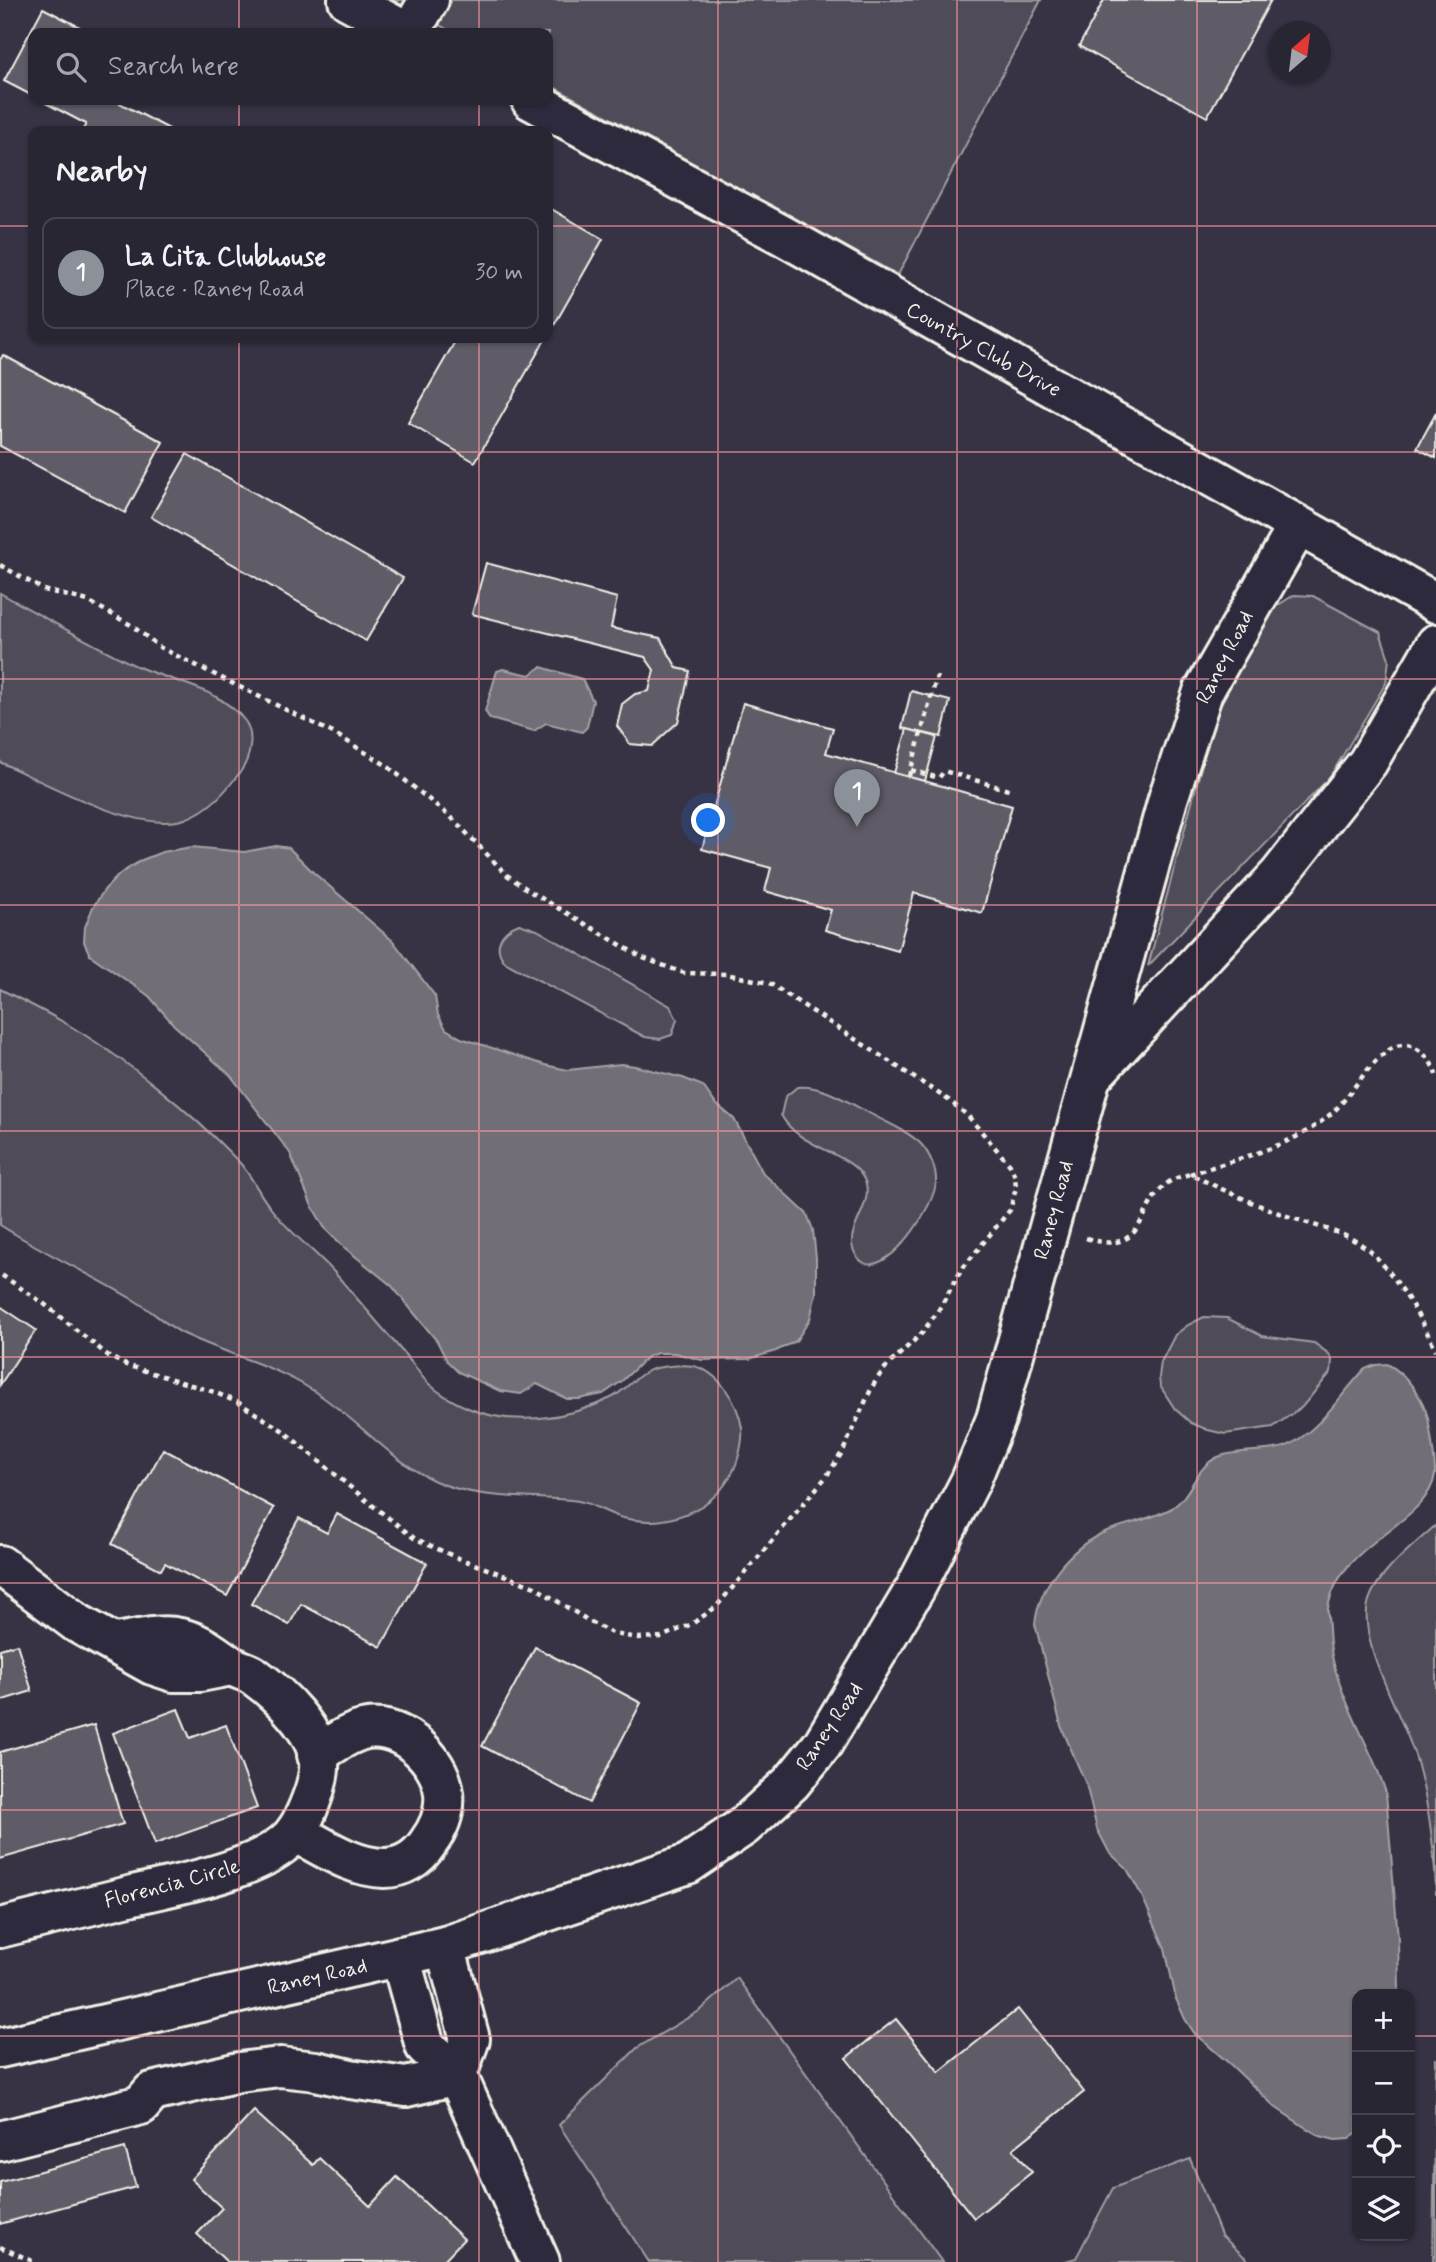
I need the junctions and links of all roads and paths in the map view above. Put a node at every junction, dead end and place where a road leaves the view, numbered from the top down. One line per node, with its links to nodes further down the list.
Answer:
1 (348, 0): 3 (street)
2 (429, 0): 4 (street)
3 (400, 28)
4 (412, 28)
5 (540, 105): 6 (street, Country Club Drive)
6 (1298, 526): 8 (street, Country Club Drive); 15 (street, Raney Road)
7 (0, 565): 17 (path)
8 (1436, 603)
9 (1436, 645): 15 (street, Raney Road)
10 (937, 677): 11 (path)
11 (911, 770): 12 (path); 13 (path)
12 (909, 776)
13 (1012, 791)
14 (1436, 1075): 16 (path)
15 (1089, 1079): 18 (street, Raney Road)
16 (1190, 1174): 18 (path); 20 (path)
17 (1010, 1210): 18 (path); 19 (path)
18 (1049, 1225): 25 (street, Raney Road)
19 (0, 1274)
20 (1436, 1350)
21 (0, 1564): 22 (street)
22 (317, 1755): 23 (street, Florencia Circle); 23 (street)
23 (295, 1832): 24 (street, Florencia Circle)
24 (0, 1928)
25 (445, 1946): 26 (street, Raney Road); 28 (street)
26 (400, 1956): 27 (street, Raney Road); 28 (street)
27 (0, 2048)
28 (457, 2075): 29 (street); 32 (street)
29 (0, 2141)
30 (0, 2247): 31 (path)
31 (35, 2262)
32 (541, 2262)

